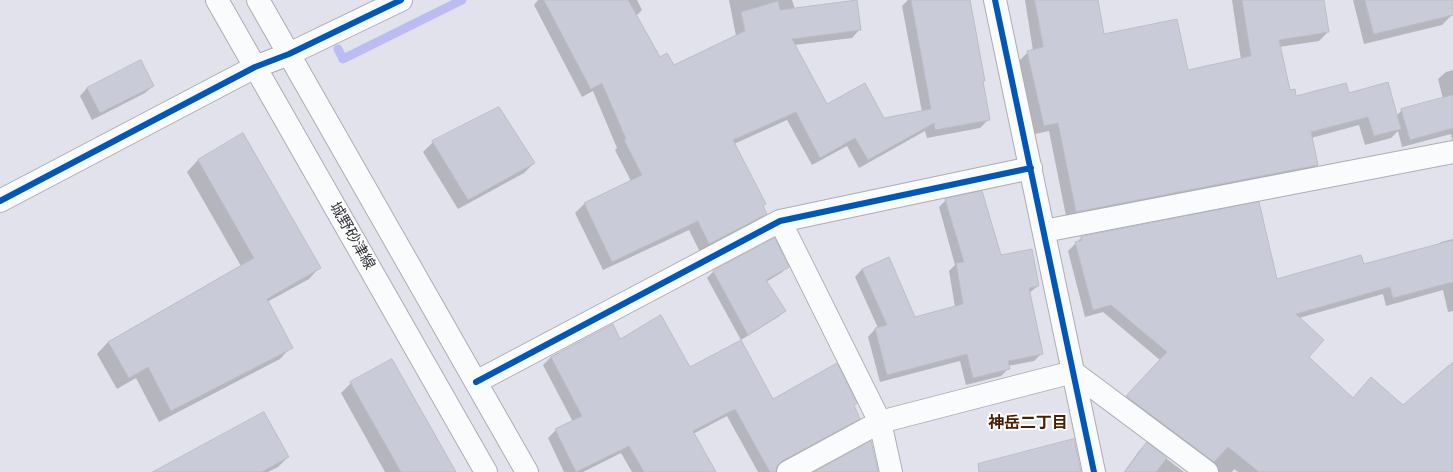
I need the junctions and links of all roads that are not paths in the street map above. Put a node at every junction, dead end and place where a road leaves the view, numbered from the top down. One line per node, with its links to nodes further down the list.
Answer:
1 (217, 0): 6 (street, 城野砂津線)
2 (258, 0): 5 (street)
3 (401, 0): 5 (street)
4 (995, 0): 8 (street)
5 (289, 54): 6 (street); 13 (street)
6 (255, 67): 9 (street); 15 (street, 城野砂津線)
7 (1453, 152): 11 (street)
8 (1031, 168): 10 (street); 11 (street)
9 (0, 201)
10 (780, 221): 13 (street); 14 (street)
11 (1044, 231): 12 (street)
12 (1073, 372): 14 (street); 19 (street); 20 (street)
13 (476, 382): 16 (street)
14 (880, 422): 17 (street); 18 (street)
15 (484, 471)
16 (527, 472)
17 (788, 472)
18 (891, 472)
19 (1094, 472)
20 (1207, 472)

